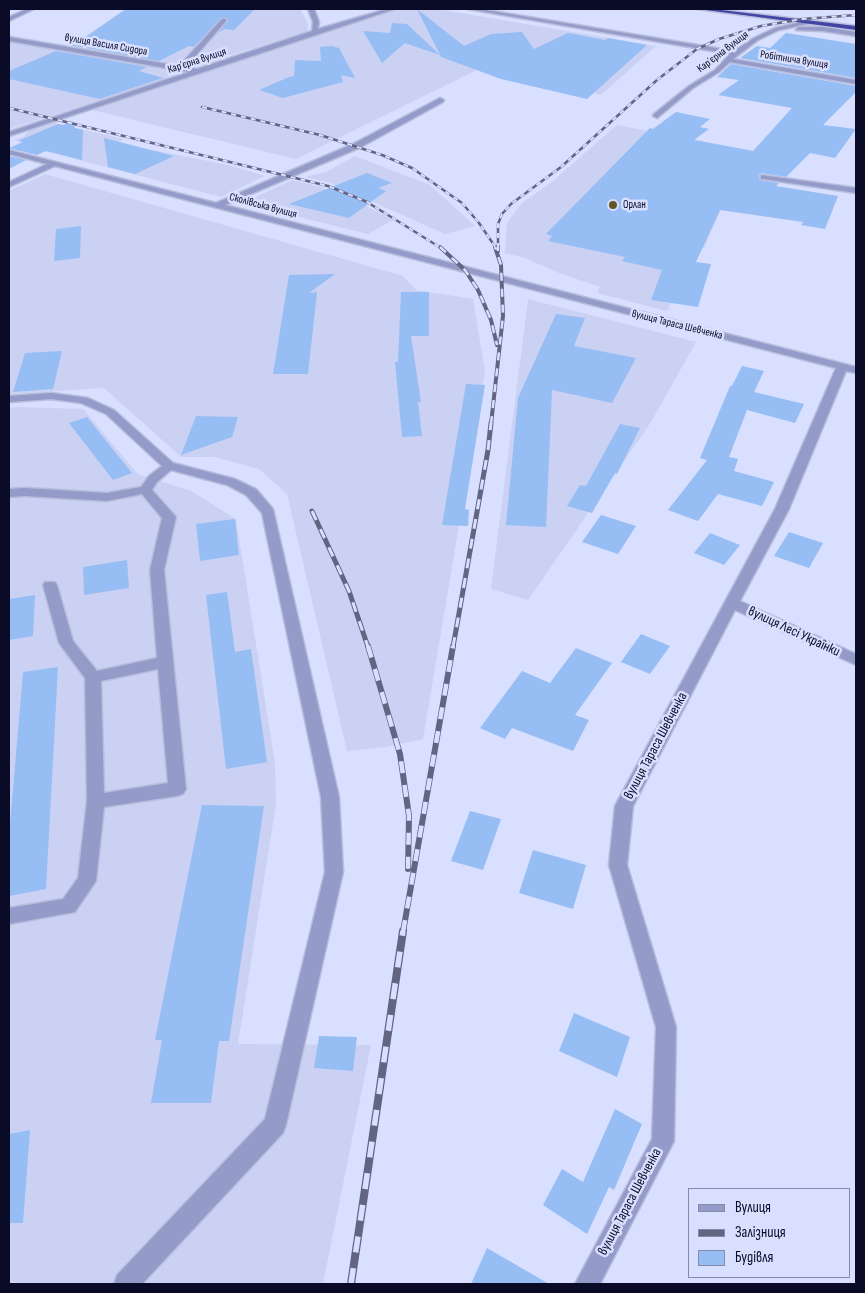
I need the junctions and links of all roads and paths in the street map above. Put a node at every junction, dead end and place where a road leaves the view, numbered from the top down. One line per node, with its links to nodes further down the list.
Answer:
1 (31, 9): 6 (street)
2 (311, 9): 8 (street)
3 (392, 9): 9 (street, Карʼєрна вулиця)
4 (471, 9): 16 (street)
5 (701, 9): 10 (highway)
6 (9, 18)
7 (224, 20): 18 (street)
8 (316, 22): 9 (street); 13 (street)
9 (347, 22): 13 (street, Карʼєрна вулиця)
10 (810, 22): 11 (highway); 12 (street, Карʼєрна вулиця)
11 (856, 28)
12 (777, 29): 14 (street); 16 (street, Карʼєрна вулиця)
13 (315, 32): 19 (street, Карʼєрна вулиця)
14 (856, 34)
15 (9, 39): 18 (street, вулиця Василя Сидора)
16 (735, 53): 17 (street, Карʼєрна вулиця)
17 (728, 60): 20 (street, Робітнича вулиця); 22 (street, Карʼєрна вулиця)
18 (181, 68): 19 (street, вулиця Василя Сидора)
19 (200, 71): 23 (street, Карʼєрна вулиця)
20 (856, 82)
21 (440, 100): 29 (street)
22 (657, 116)
23 (9, 134)
24 (9, 152): 25 (street, Сколівська вулиця)
25 (56, 164): 27 (street); 29 (street, Сколівська вулиця)
26 (764, 177): 28 (street)
27 (9, 185)
28 (856, 191)
29 (218, 206): 30 (street, Сколівська вулиця)
30 (512, 282): 31 (street, вулиця Тараса Шевченка)
31 (849, 368): 37 (street, вулиця Тараса Шевченка)
32 (9, 399): 33 (street)
33 (168, 466): 34 (street); 43 (street)
34 (145, 490): 35 (street); 39 (street)
35 (9, 493)
36 (50, 585): 40 (street)
37 (732, 603): 38 (street, вулиця Лесі Українки); 44 (street, вулиця Тараса Шевченка)
38 (856, 660)
39 (166, 662): 40 (street); 41 (street)
40 (94, 677): 41 (street)
41 (96, 801): 42 (street)
42 (9, 916)
43 (126, 1284)
44 (587, 1284)

